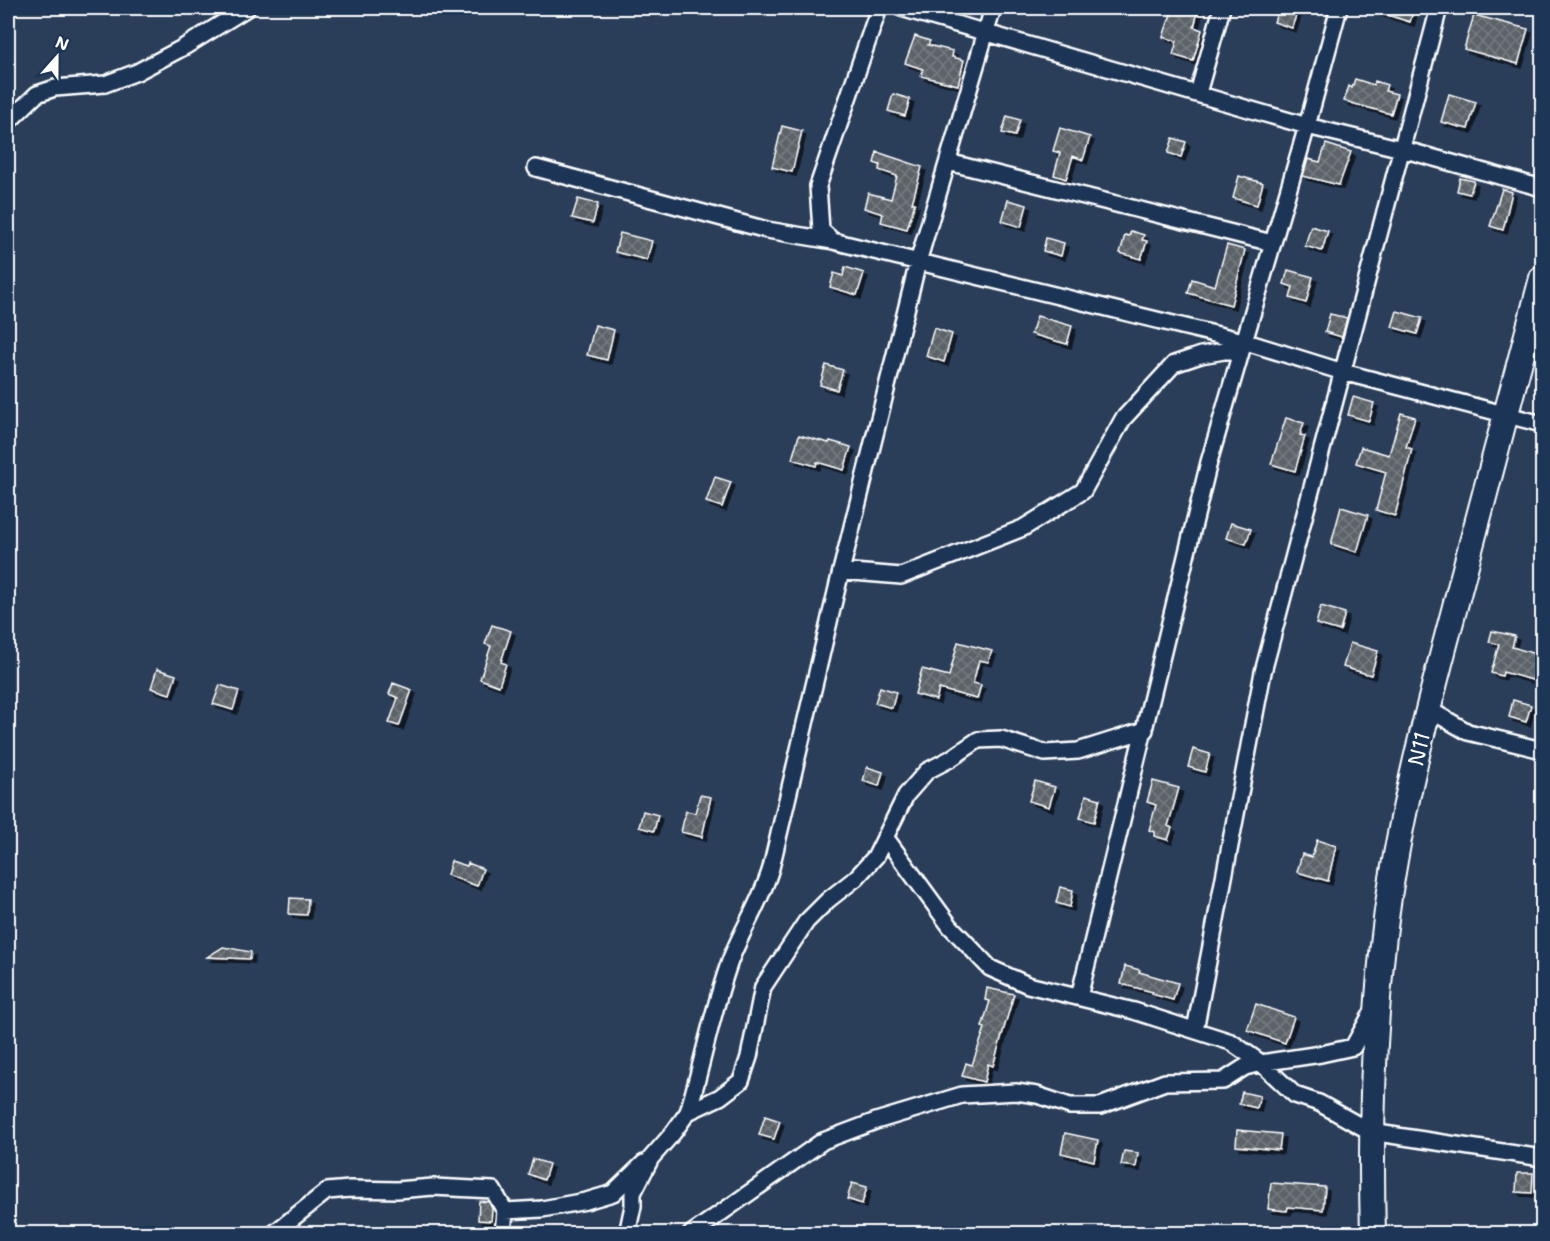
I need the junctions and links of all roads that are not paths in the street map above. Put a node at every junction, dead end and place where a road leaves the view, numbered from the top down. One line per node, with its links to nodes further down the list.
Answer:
1 (247, 8): 10 (street)
2 (879, 8): 16 (street)
3 (901, 8): 8 (street)
4 (993, 8): 8 (street)
5 (1222, 8): 9 (street)
6 (1339, 8): 11 (street)
7 (1439, 8): 12 (street)
8 (987, 33): 9 (street); 13 (street)
9 (1198, 93): 11 (street)
10 (8, 122)
11 (1307, 126): 12 (street); 17 (street)
12 (1402, 149): 15 (street); 21 (street)
13 (948, 162): 17 (street); 18 (street)
14 (536, 168): 16 (street)
15 (1542, 188)
16 (833, 241): 18 (street)
17 (1272, 243): 20 (street)
18 (918, 262): 20 (street); 24 (street)
19 (1542, 278): 22 (main road, N11)
20 (1241, 346): 21 (street); 24 (street); 26 (street)
21 (1343, 372): 22 (street); 31 (street)
22 (1506, 415): 23 (street); 25 (main road, N11)
23 (1542, 424)
24 (841, 572): 33 (street)
25 (1428, 709): 27 (street); 30 (main road, N11)
26 (1145, 730): 28 (street); 29 (street)
27 (1542, 750)
28 (885, 837): 29 (street); 33 (street)
29 (1079, 997): 31 (street)
30 (1377, 1002): 32 (street); 34 (main road, N11)
31 (1195, 1030): 32 (street)
32 (1261, 1063): 34 (street); 41 (street)
33 (688, 1112): 35 (street)
34 (1371, 1132): 36 (street); 42 (main road, N11)
35 (651, 1158): 37 (street); 40 (street)
36 (1542, 1158)
37 (506, 1211): 38 (street); 39 (street)
38 (273, 1233)
39 (503, 1233)
40 (627, 1233)
41 (691, 1233)
42 (1373, 1233)

